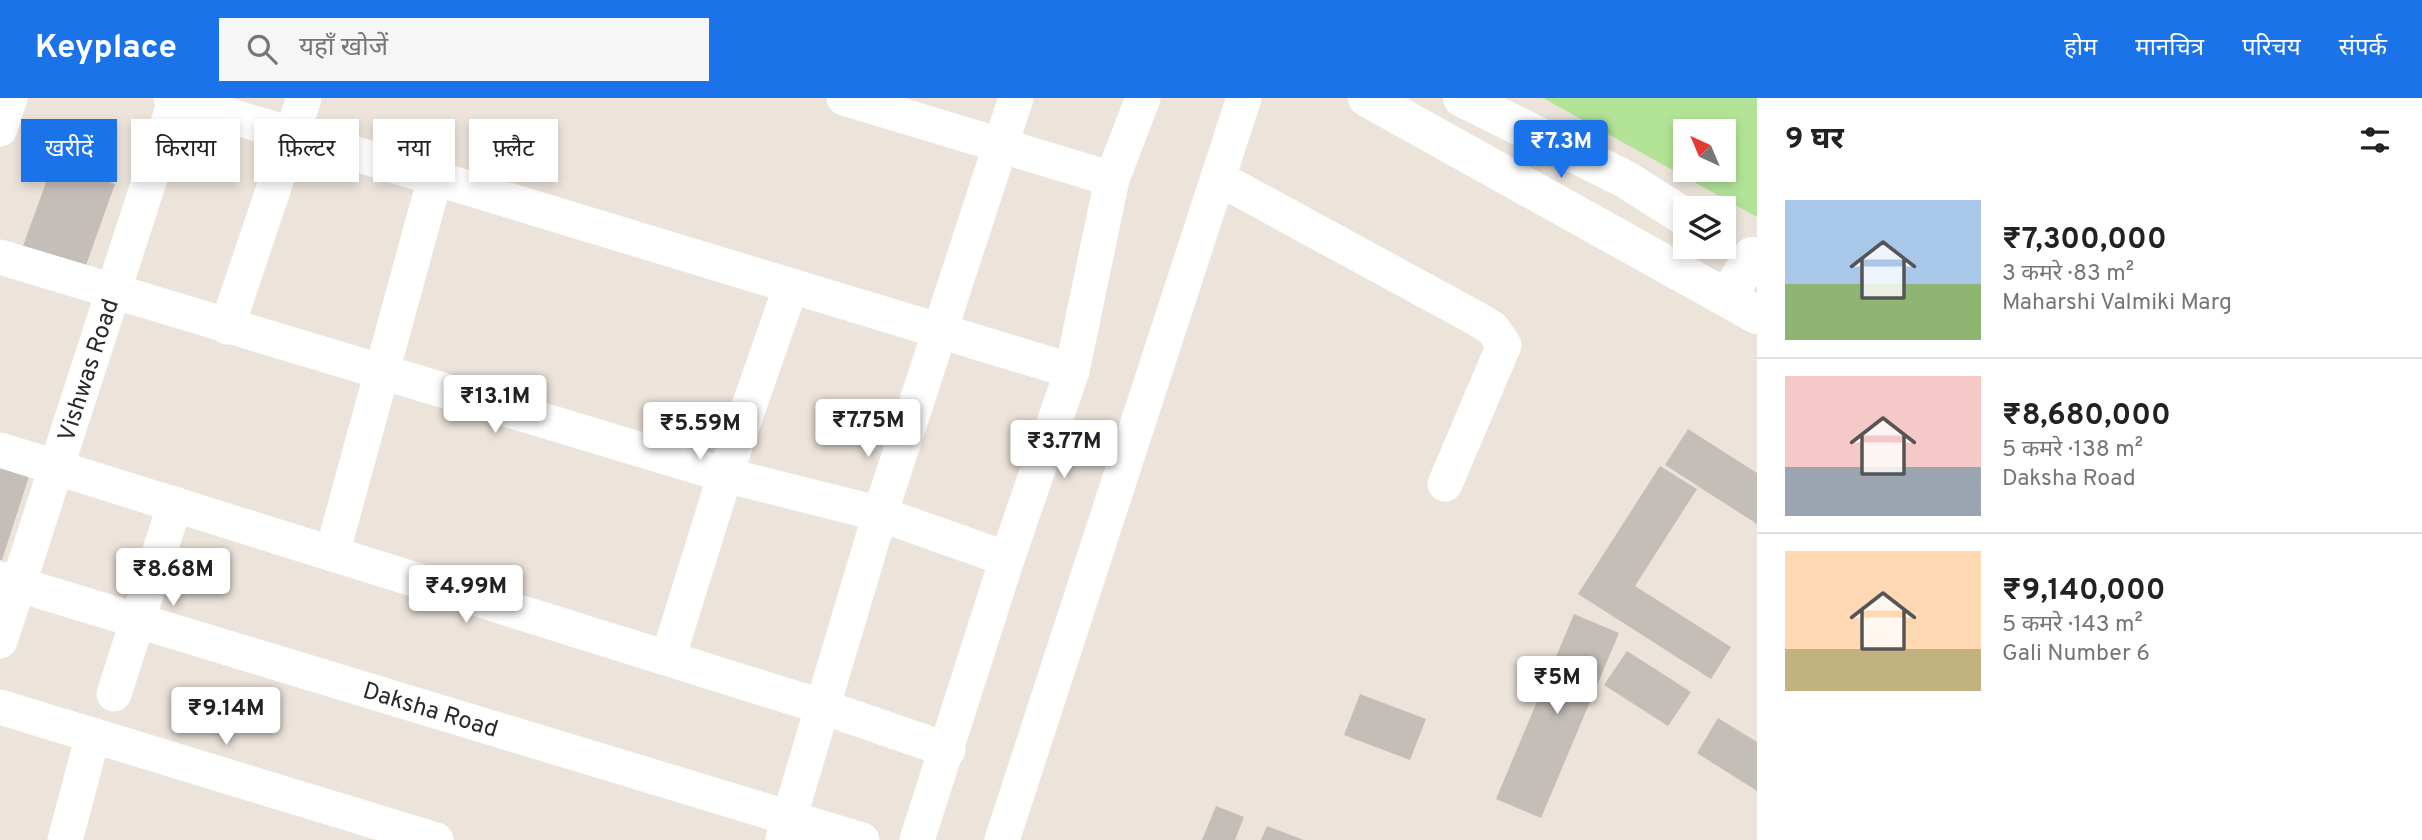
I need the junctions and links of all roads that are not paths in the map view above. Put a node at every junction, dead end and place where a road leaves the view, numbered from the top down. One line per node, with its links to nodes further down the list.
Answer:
1 (10, 98): 12 (street)
2 (174, 98): 11 (street); 23 (street, Vishwas Road)
3 (304, 98): 10 (street)
4 (844, 98): 13 (street)
5 (1016, 98): 13 (street)
6 (1143, 98): 14 (street)
7 (1244, 98): 15 (street)
8 (1367, 98): 24 (street)
9 (1462, 98): 19 (street)
10 (298, 119)
11 (254, 123)
12 (0, 129)
13 (1002, 145): 14 (street); 26 (street)
14 (1112, 178): 27 (street)
15 (1218, 178): 32 (street); 51 (street)
16 (277, 182): 25 (street)
17 (434, 182): 28 (street)
18 (448, 182): 22 (street)
19 (1673, 209)
20 (1744, 251): 24 (street)
21 (0, 257): 23 (street)
22 (791, 286): 26 (street); 31 (street)
23 (113, 292): 25 (street); 30 (street, Vishwas Road)
24 (1742, 307)
25 (227, 327): 28 (street)
26 (940, 331): 27 (street); 34 (street)
27 (1072, 371): 36 (street)
28 (381, 372): 31 (street); 35 (street)
29 (0, 450): 30 (street)
30 (56, 466): 33 (street); 37 (street, Vishwas Road)
31 (725, 475): 34 (street); 40 (street)
32 (1446, 484)
33 (175, 504): 35 (street); 38 (street)
34 (880, 514): 36 (street); 43 (street)
35 (332, 554): 40 (street)
36 (1007, 559): 45 (street)
37 (9, 582): 38 (street, Daksha Road); 39 (street, Vishwas Road)
38 (139, 621): 41 (street); 46 (street, Daksha Road)
39 (0, 641)
40 (668, 658): 43 (street)
41 (114, 694)
42 (0, 707): 44 (street)
43 (823, 707): 45 (street); 46 (street)
44 (93, 735): 47 (street); 48 (street)
45 (948, 750): 50 (street)
46 (786, 829): 49 (street, Daksha Road)
47 (65, 840)
48 (436, 840)
49 (862, 840)
50 (917, 840)
51 (1002, 840)

